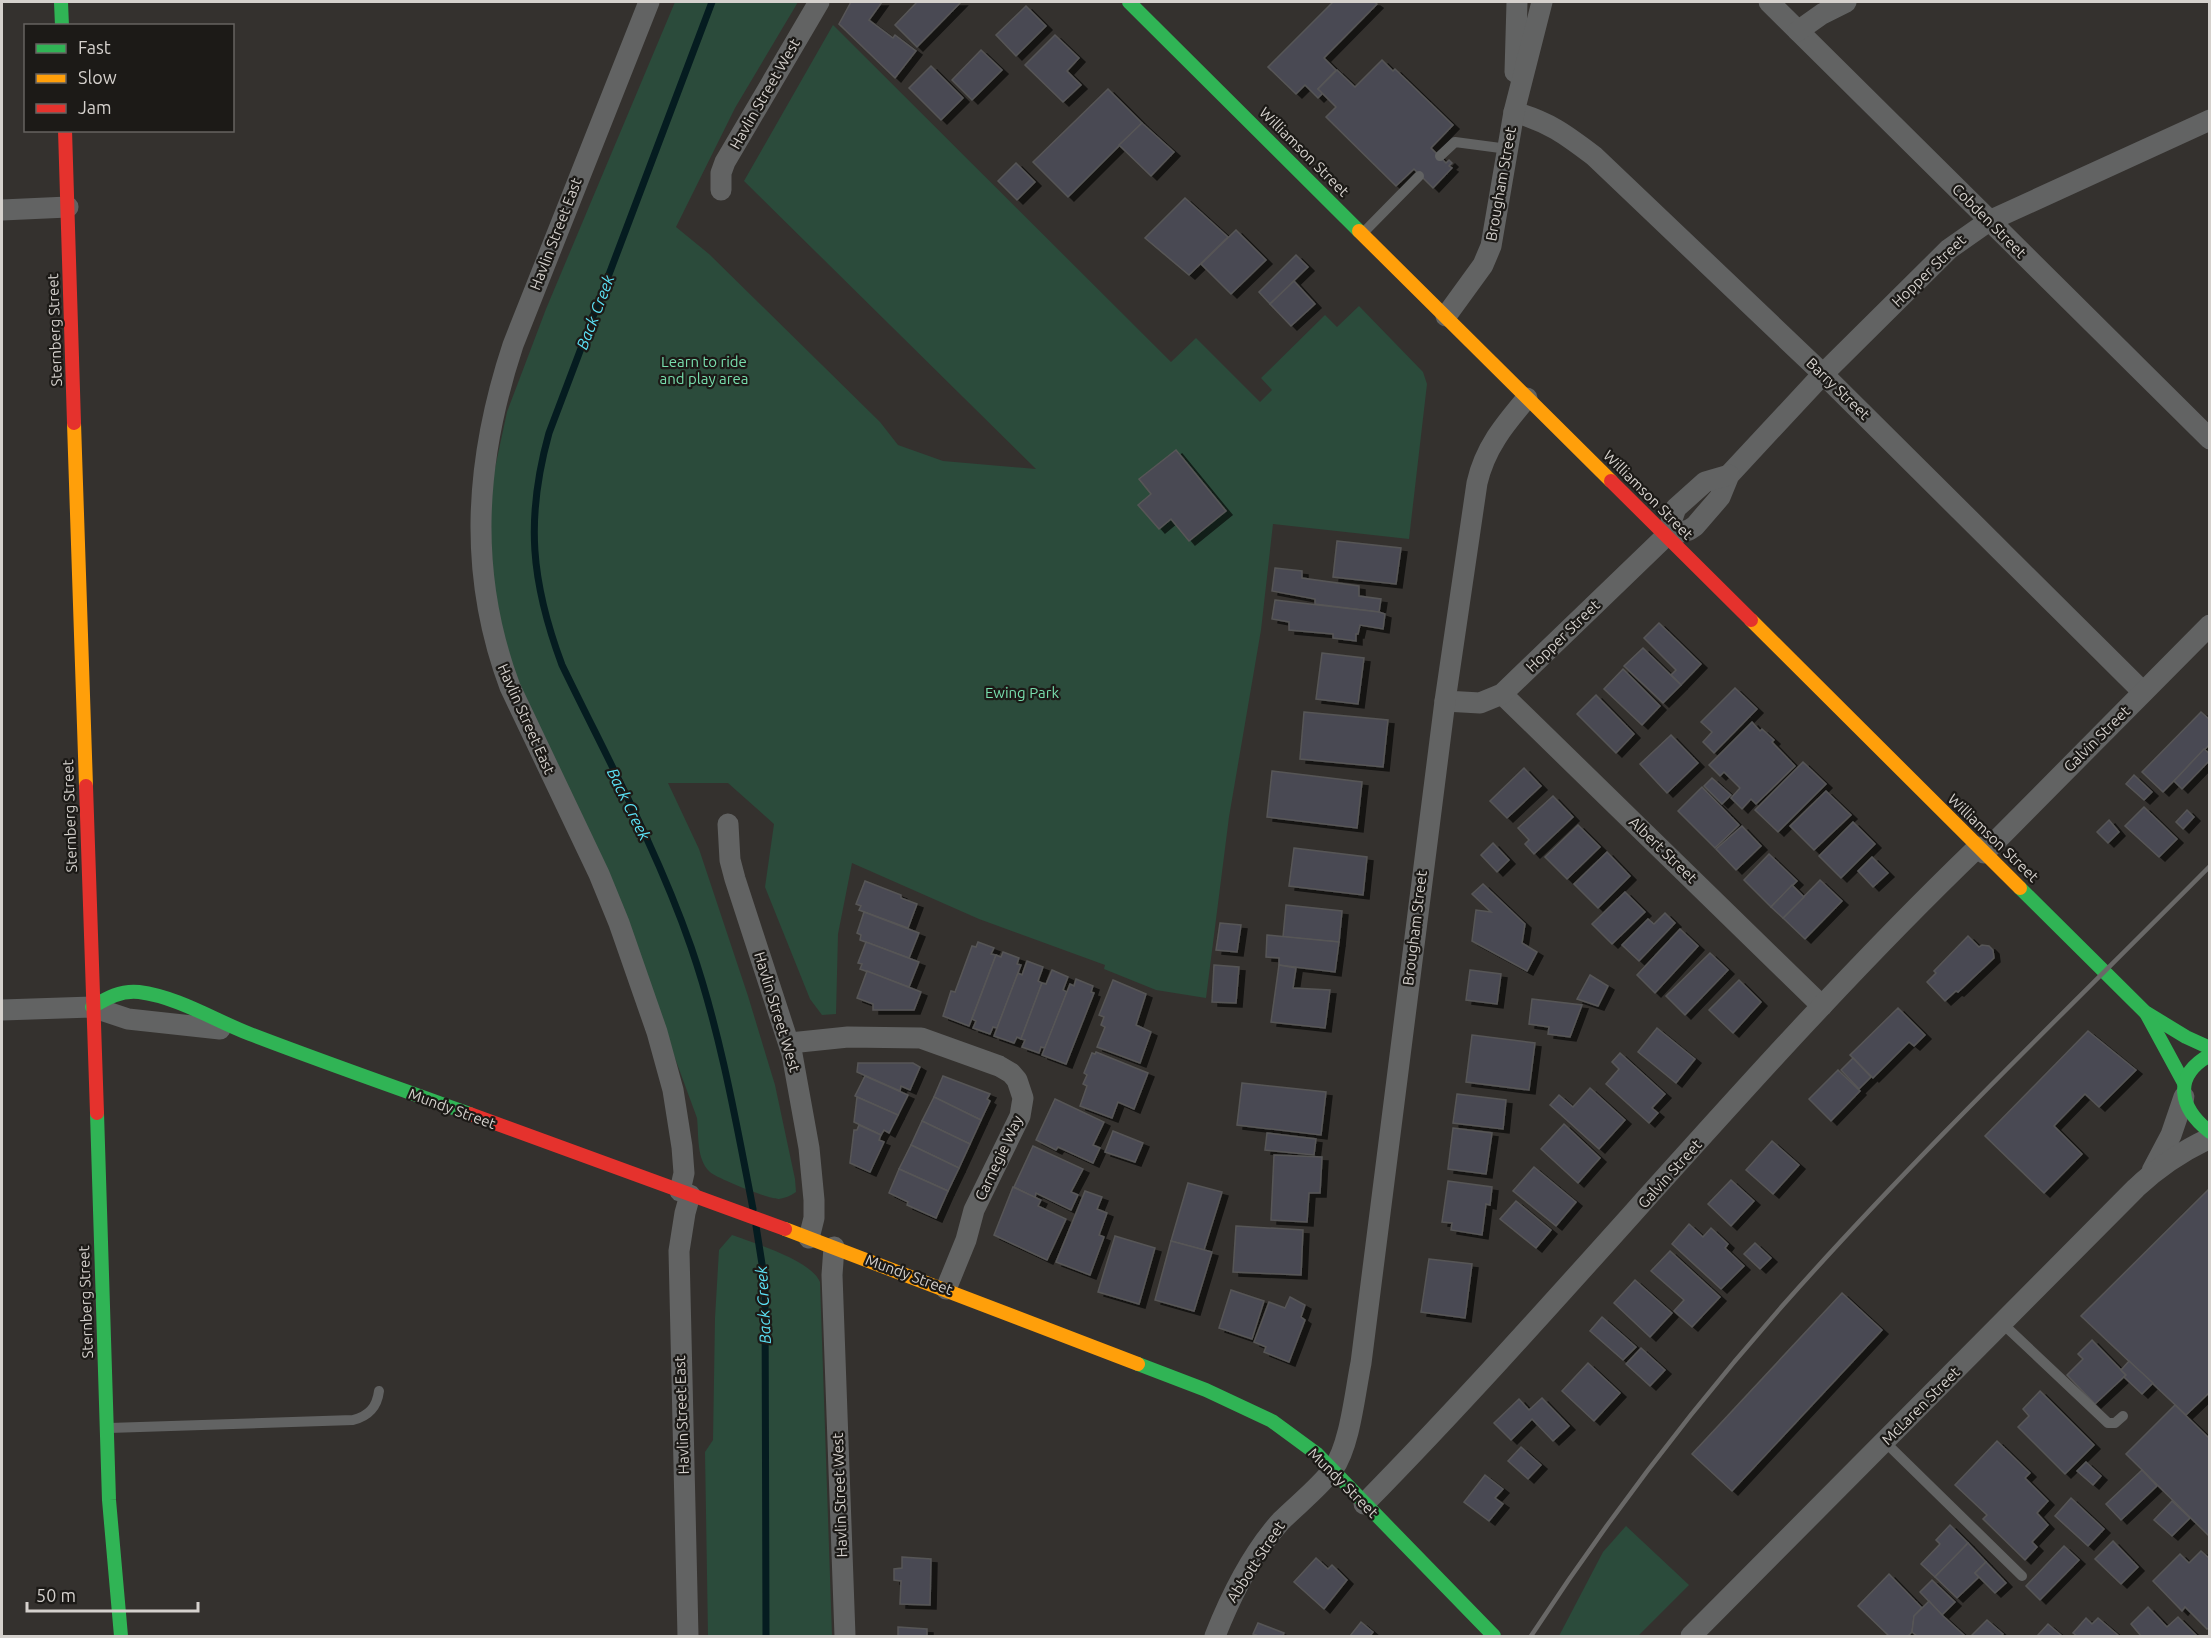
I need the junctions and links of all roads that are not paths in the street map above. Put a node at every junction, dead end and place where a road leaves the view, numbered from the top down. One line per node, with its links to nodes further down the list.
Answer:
1 (61, 2): 9 (street)
2 (649, 2): 45 (street, Havlin Street East)
3 (819, 2): 17 (street, Havlin Street West)
4 (1129, 2): 21 (street, Williamson Street)
5 (1517, 2): 11 (street, Brougham Street)
6 (1542, 2): 11 (street, Brougham Street)
7 (1769, 2): 10 (street, Cobden Street)
8 (1846, 2): 10 (street)
9 (62, 24)
10 (1798, 31): 20 (street, Cobden Street)
11 (1514, 112): 14 (street, Brougham Street); 23 (street, Barry Street)
12 (2210, 120): 20 (street, Hopper Street)
13 (65, 132): 18 (street, Sternberg Street)
14 (1508, 149): 15 (lane); 22 (street, Brougham Street)
15 (1440, 156)
16 (1419, 176): 21 (lane)
17 (721, 190)
18 (68, 207): 19 (street); 33 (street, Sternberg Street)
19 (2, 210)
20 (1989, 220): 23 (street, Hopper Street); 25 (street, Cobden Street)
21 (1363, 233): 22 (street, Williamson Street)
22 (1446, 316): 24 (street, Williamson Street)
23 (1823, 374): 26 (street, Hopper Street); 28 (street, Barry Street)
24 (1527, 398): 26 (street, Williamson Street); 30 (street, Brougham Street)
25 (2210, 439)
26 (1666, 536): 29 (street, Hopper Street); 32 (street, Williamson Street)
27 (2210, 625): 28 (street, Galvin Street)
28 (2144, 692): 32 (street, Galvin Street)
29 (1502, 694): 30 (street, Hopper Street); 34 (street, Albert Street)
30 (1444, 701): 54 (street, Brougham Street)
31 (728, 824): 38 (street, Havlin Street West)
32 (1981, 850): 34 (street, Galvin Street); 36 (street, Williamson Street)
33 (92, 1006): 35 (street, Mundy Street); 37 (street, Mundy Street); 52 (street, Sternberg Street)
34 (1822, 1006): 56 (street, Galvin Street)
35 (2, 1010)
36 (2145, 1012): 39 (street, Williamson Street); 41 (street, Williamson Street)
37 (249, 1034): 45 (street, Mundy Street)
38 (790, 1043): 46 (street, Havlin Street West); 48 (street, Carnegie Way)
39 (2210, 1048)
40 (2210, 1055): 41 (street)
41 (2184, 1090): 42 (street, Williamson Street); 44 (street, McLaren Street)
42 (2210, 1131)
43 (2210, 1138): 44 (street, McLaren Street)
44 (2150, 1174): 49 (street, McLaren Street)
45 (685, 1193): 46 (street, Mundy Street); 60 (street, Havlin Street East)
46 (809, 1238): 47 (street, Mundy Street)
47 (834, 1247): 48 (street, Mundy Street); 61 (street, Havlin Street West)
48 (946, 1288): 54 (street, Mundy Street)
49 (2003, 1324): 51 (lane); 53 (street, McLaren Street)
50 (379, 1390): 52 (lane)
51 (2123, 1416)
52 (106, 1428): 55 (street, Sternberg Street)
53 (1885, 1442): 57 (lane); 64 (street, McLaren Street)
54 (1333, 1470): 56 (street, Mundy Street); 62 (street, Abbott Street)
55 (109, 1500): 58 (street, Sternberg Street); 59 (street, Sternberg Street)
56 (1364, 1504): 63 (street, Mundy Street)
57 (2022, 1576)
58 (104, 1602)
59 (121, 1636)
60 (688, 1636)
61 (845, 1636)
62 (1215, 1636)
63 (1494, 1636)
64 (1691, 1636)

